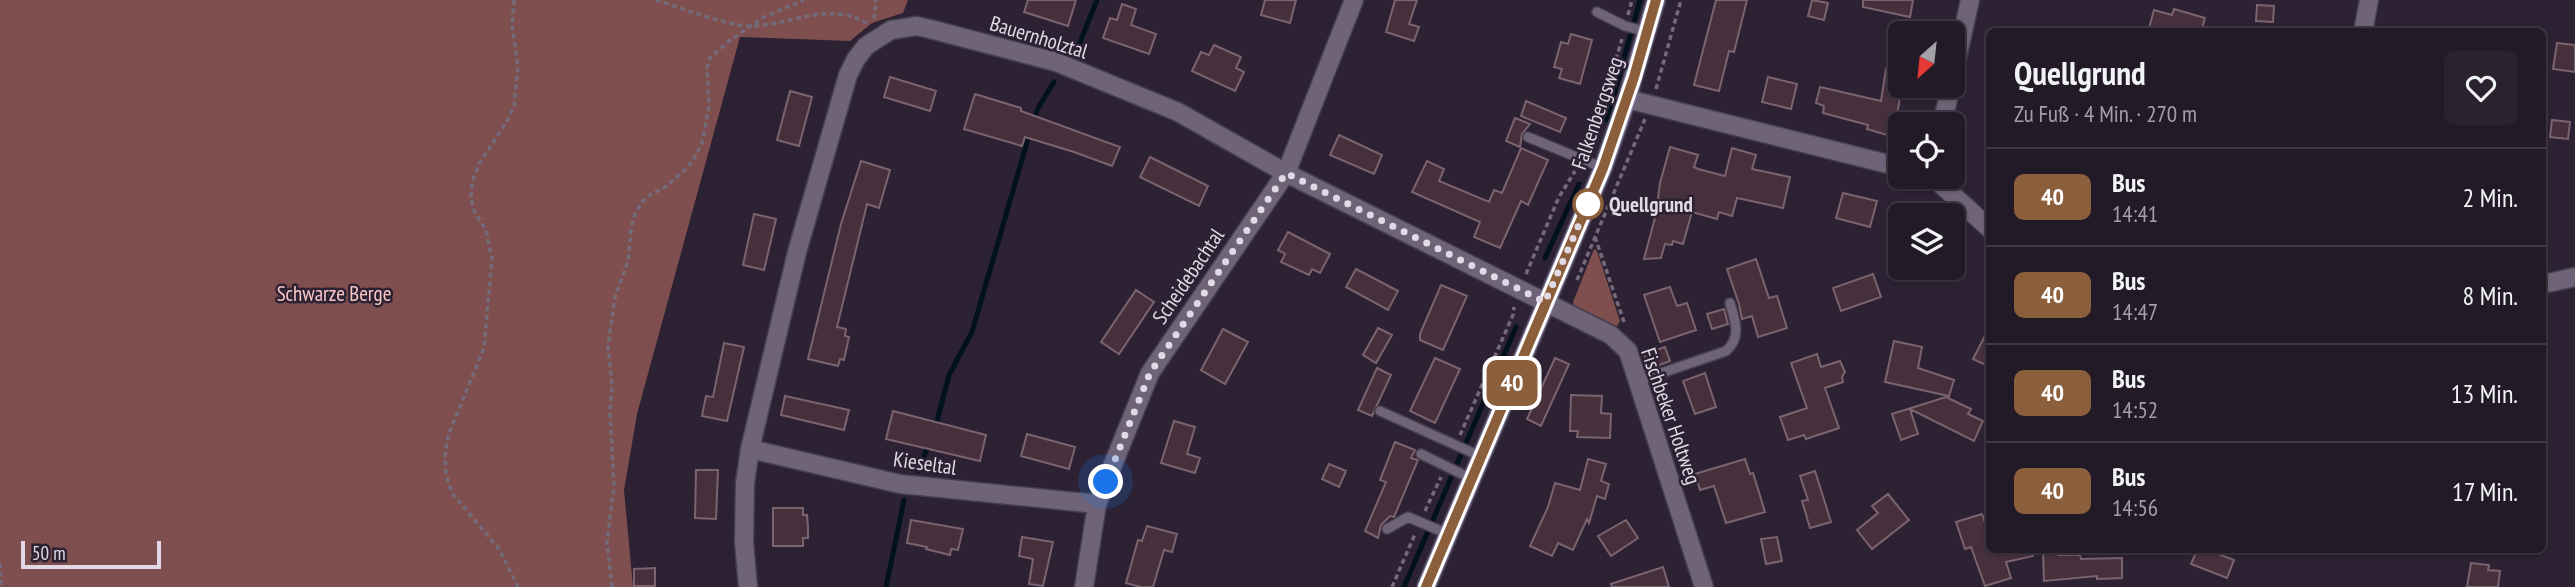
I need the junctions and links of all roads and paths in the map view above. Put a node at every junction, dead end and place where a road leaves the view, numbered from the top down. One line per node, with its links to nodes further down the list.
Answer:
1 (514, 0): 38 (path)
2 (656, 0): 11 (path)
3 (804, 0): 11 (path)
4 (876, 0): 11 (path)
5 (1354, 0): 18 (street, Scheidebachtal)
6 (1656, 0): 13 (street, Falkenbergsweg)
7 (1970, 0): 10 (street)
8 (2368, 0): 12 (street)
9 (1597, 12): 13 (lane)
10 (1965, 22)
11 (749, 27): 39 (path)
12 (2364, 28)
13 (1643, 31): 14 (street, Falkenbergsweg)
14 (1627, 99): 16 (street); 17 (street, Falkenbergsweg)
15 (1528, 137): 17 (lane)
16 (1888, 164)
17 (1603, 168): 20 (street, Falkenbergsweg)
18 (1286, 173): 24 (street, Bauernholztal); 29 (street, Bauernholztal); 33 (street, Scheidebachtal)
19 (1946, 189): 21 (street)
20 (1582, 216): 24 (street, Falkenbergsweg); 26 (path)
21 (1986, 225)
22 (2575, 277): 23 (street)
23 (2546, 283)
24 (1545, 302): 26 (street, Fischbeker Holtweg); 30 (street, Falkenbergsweg)
25 (1730, 303): 27 (lane)
26 (1628, 351): 27 (street, Fischbeker Holtweg)
27 (1638, 381): 43 (street, Fischbeker Holtweg)
28 (1380, 411): 30 (lane)
29 (750, 449): 33 (street, Kieseltal); 40 (street, Bauernholztal)
30 (1469, 452): 32 (street, Falkenbergsweg)
31 (1422, 454): 32 (lane)
32 (1460, 473): 35 (street, Falkenbergsweg)
33 (1097, 504): 41 (street, Scheidebachtal)
34 (1387, 529): 35 (lane)
35 (1436, 529): 42 (street, Falkenbergsweg)
36 (0, 563): 37 (path)
37 (1, 587)
38 (518, 587)
39 (612, 587)
40 (748, 587)
41 (1084, 587)
42 (1426, 587)
43 (1704, 587)

